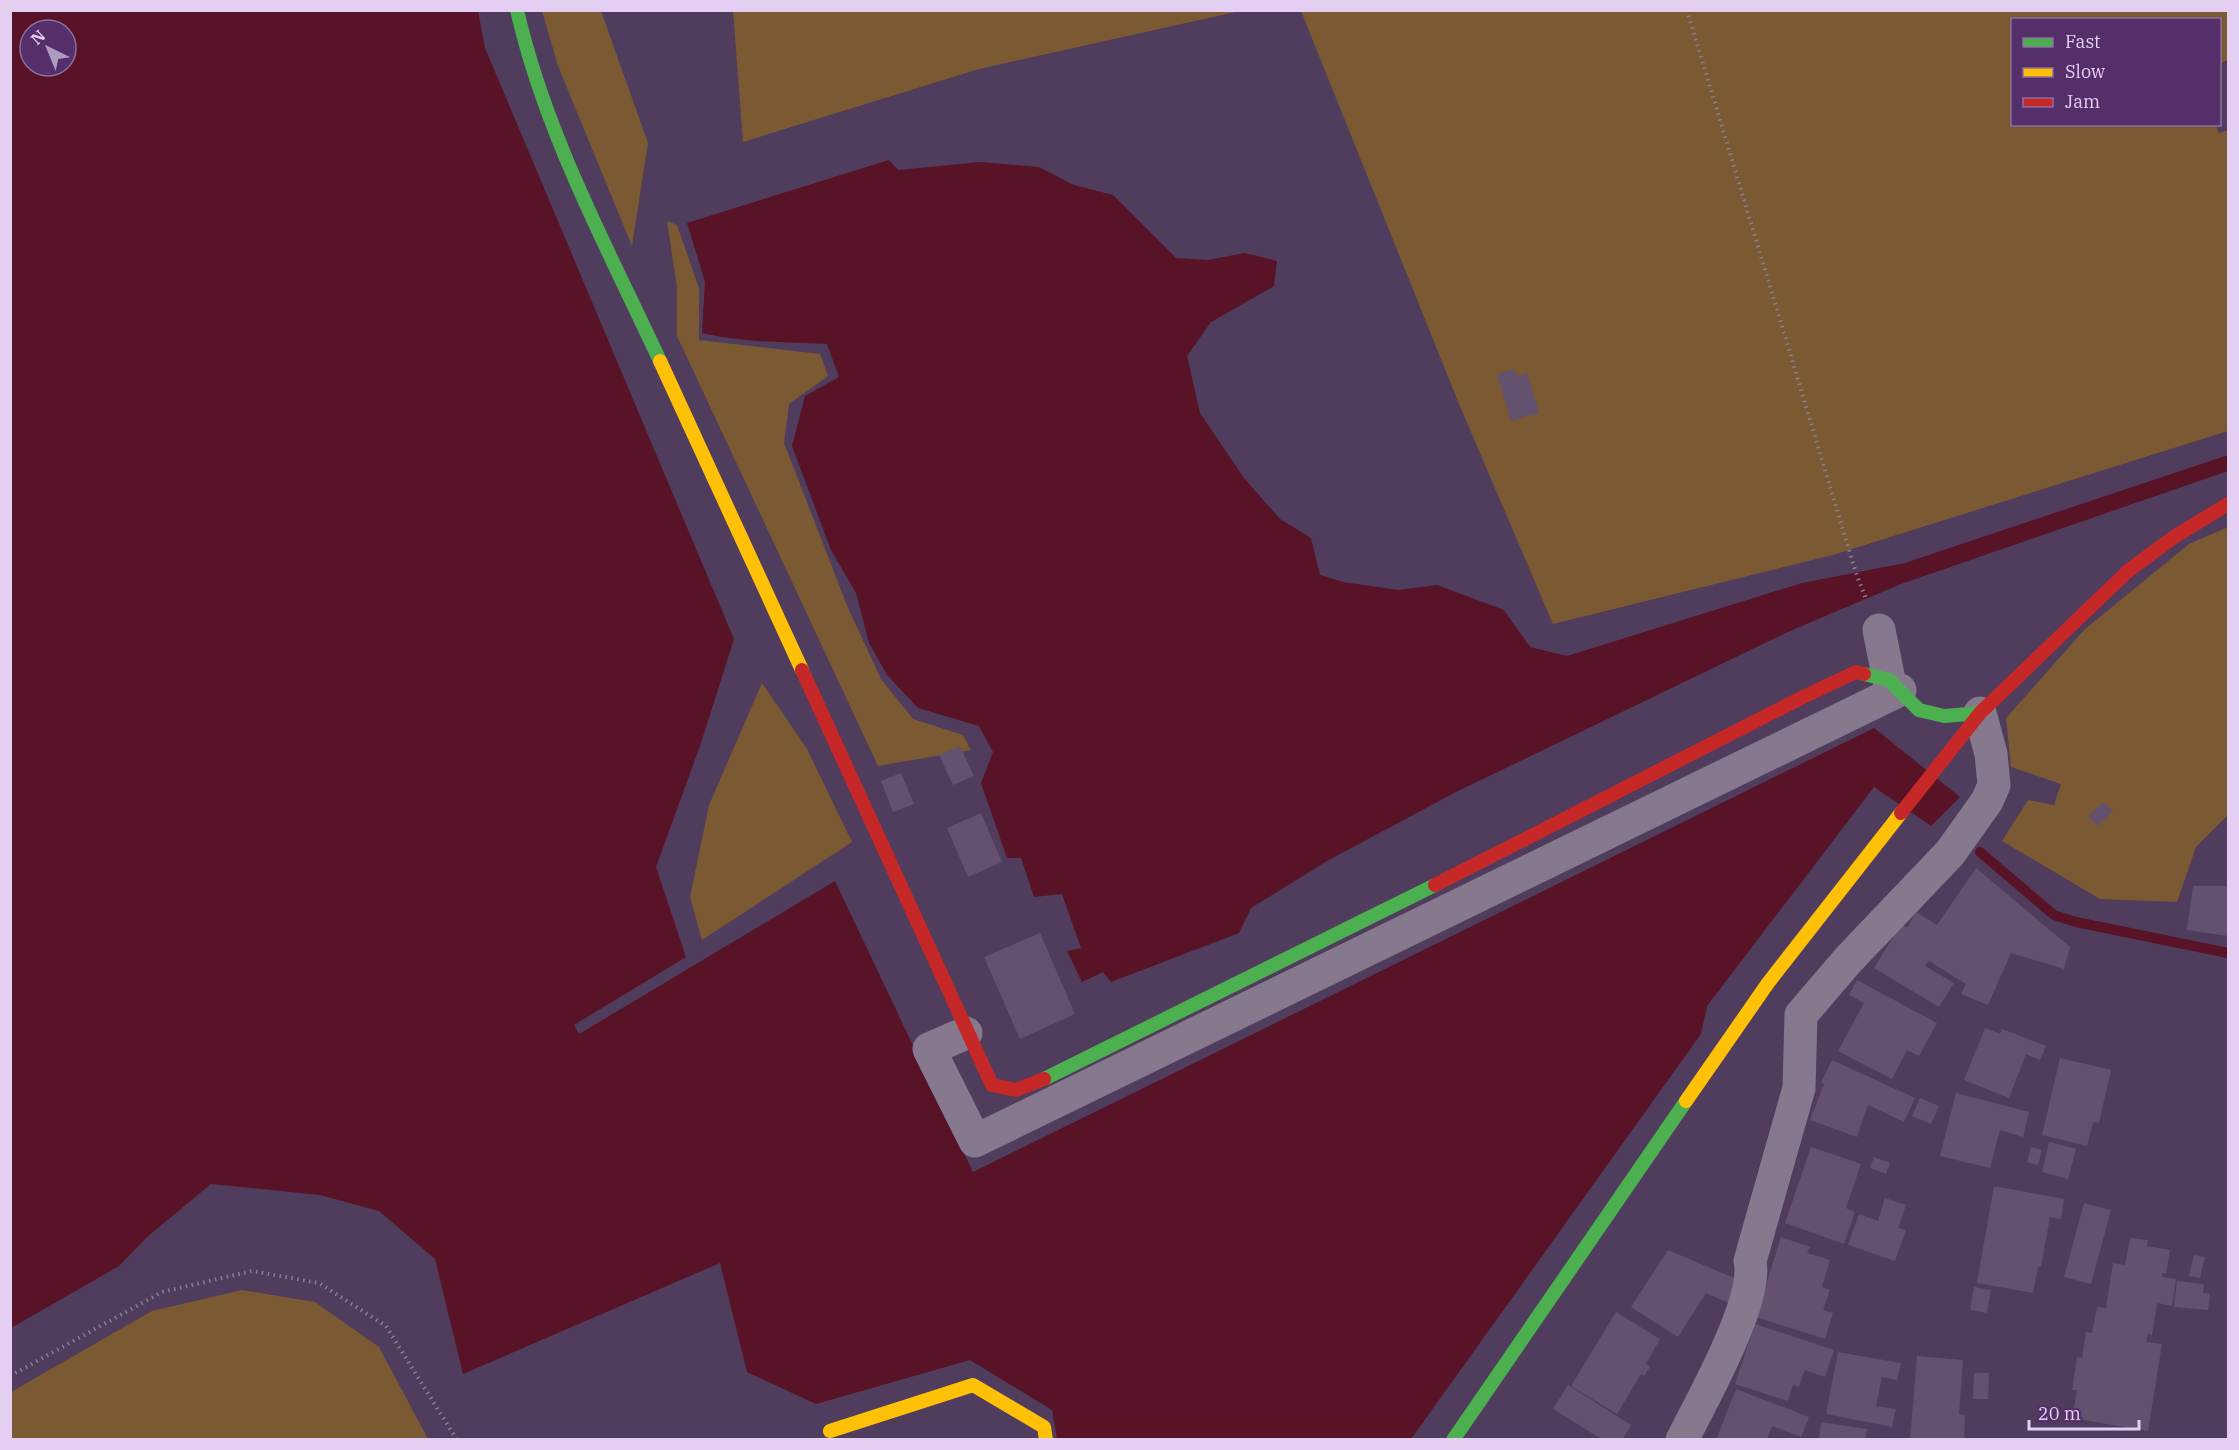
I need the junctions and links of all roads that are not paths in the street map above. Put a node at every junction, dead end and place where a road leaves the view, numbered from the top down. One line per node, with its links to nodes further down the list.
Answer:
1 (517, 10): 6 (street)
2 (2229, 504): 5 (street)
3 (1879, 630): 4 (street)
4 (1895, 685): 5 (street); 6 (street); 6 (street)
5 (1980, 713): 9 (street); 10 (street)
6 (966, 1033)
7 (830, 1431): 8 (street)
8 (1046, 1440)
9 (1453, 1440)
10 (1682, 1440)

